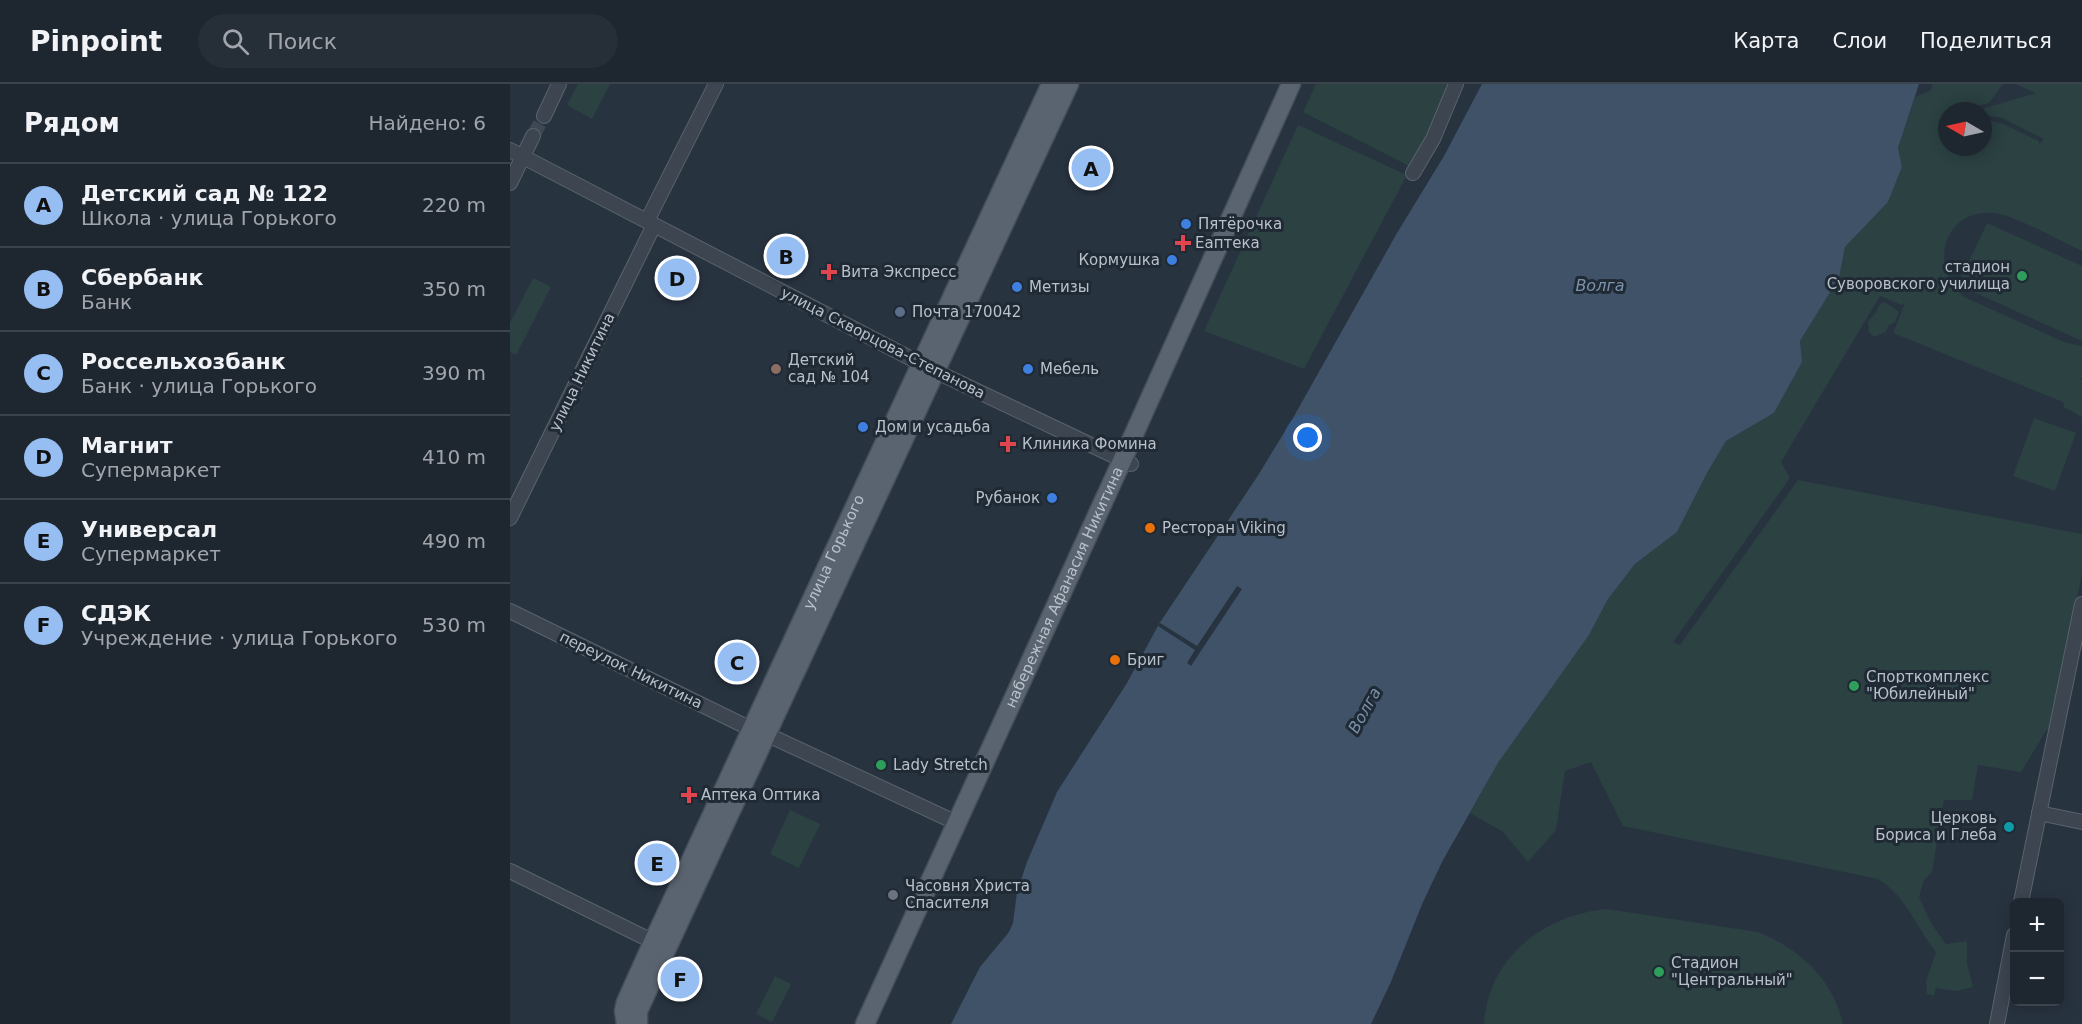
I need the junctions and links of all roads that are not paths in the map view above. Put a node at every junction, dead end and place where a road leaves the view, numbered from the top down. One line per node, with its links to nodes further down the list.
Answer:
1 (559, 84): 8 (street)
2 (716, 84): 14 (street, улица Никитина)
3 (1051, 84): 15 (main road, улица Горького)
4 (1069, 84): 15 (main road, улица Горького)
5 (1291, 84): 16 (main road, набережная Афанасия Никитина)
6 (1301, 84): 16 (main road, набережная Афанасия Никитина)
7 (1456, 84): 12 (street)
8 (544, 116)
9 (534, 136): 11 (street)
10 (510, 150): 11 (street, улица Скворцова-Степанова)
11 (523, 157): 13 (street); 14 (street, улица Скворцова-Степанова)
12 (1413, 173)
13 (510, 183)
14 (650, 223): 15 (street, улица Скворцова-Степанова); 17 (street, улица Никитина)
15 (928, 367): 16 (street, улица Скворцова-Степанова); 20 (main road, улица Горького)
16 (1127, 462): 23 (main road, набережная Афанасия Никитина); 30 (main road, набережная Афанасия Никитина)
17 (510, 518)
18 (2082, 604): 21 (street)
19 (510, 611): 20 (street, переулок Никитина)
20 (759, 732): 23 (street, переулок Никитина); 26 (main road, улица Горького)
21 (2039, 813): 22 (street); 25 (street)
22 (2082, 822)
23 (957, 823): 29 (main road, набережная Афанасия Никитина)
24 (510, 871): 26 (street)
25 (2022, 898)
26 (660, 945): 28 (main road, улица Горького)
27 (2011, 952): 31 (street)
28 (634, 1020)
29 (865, 1024)
30 (876, 1024)
31 (1997, 1024)

